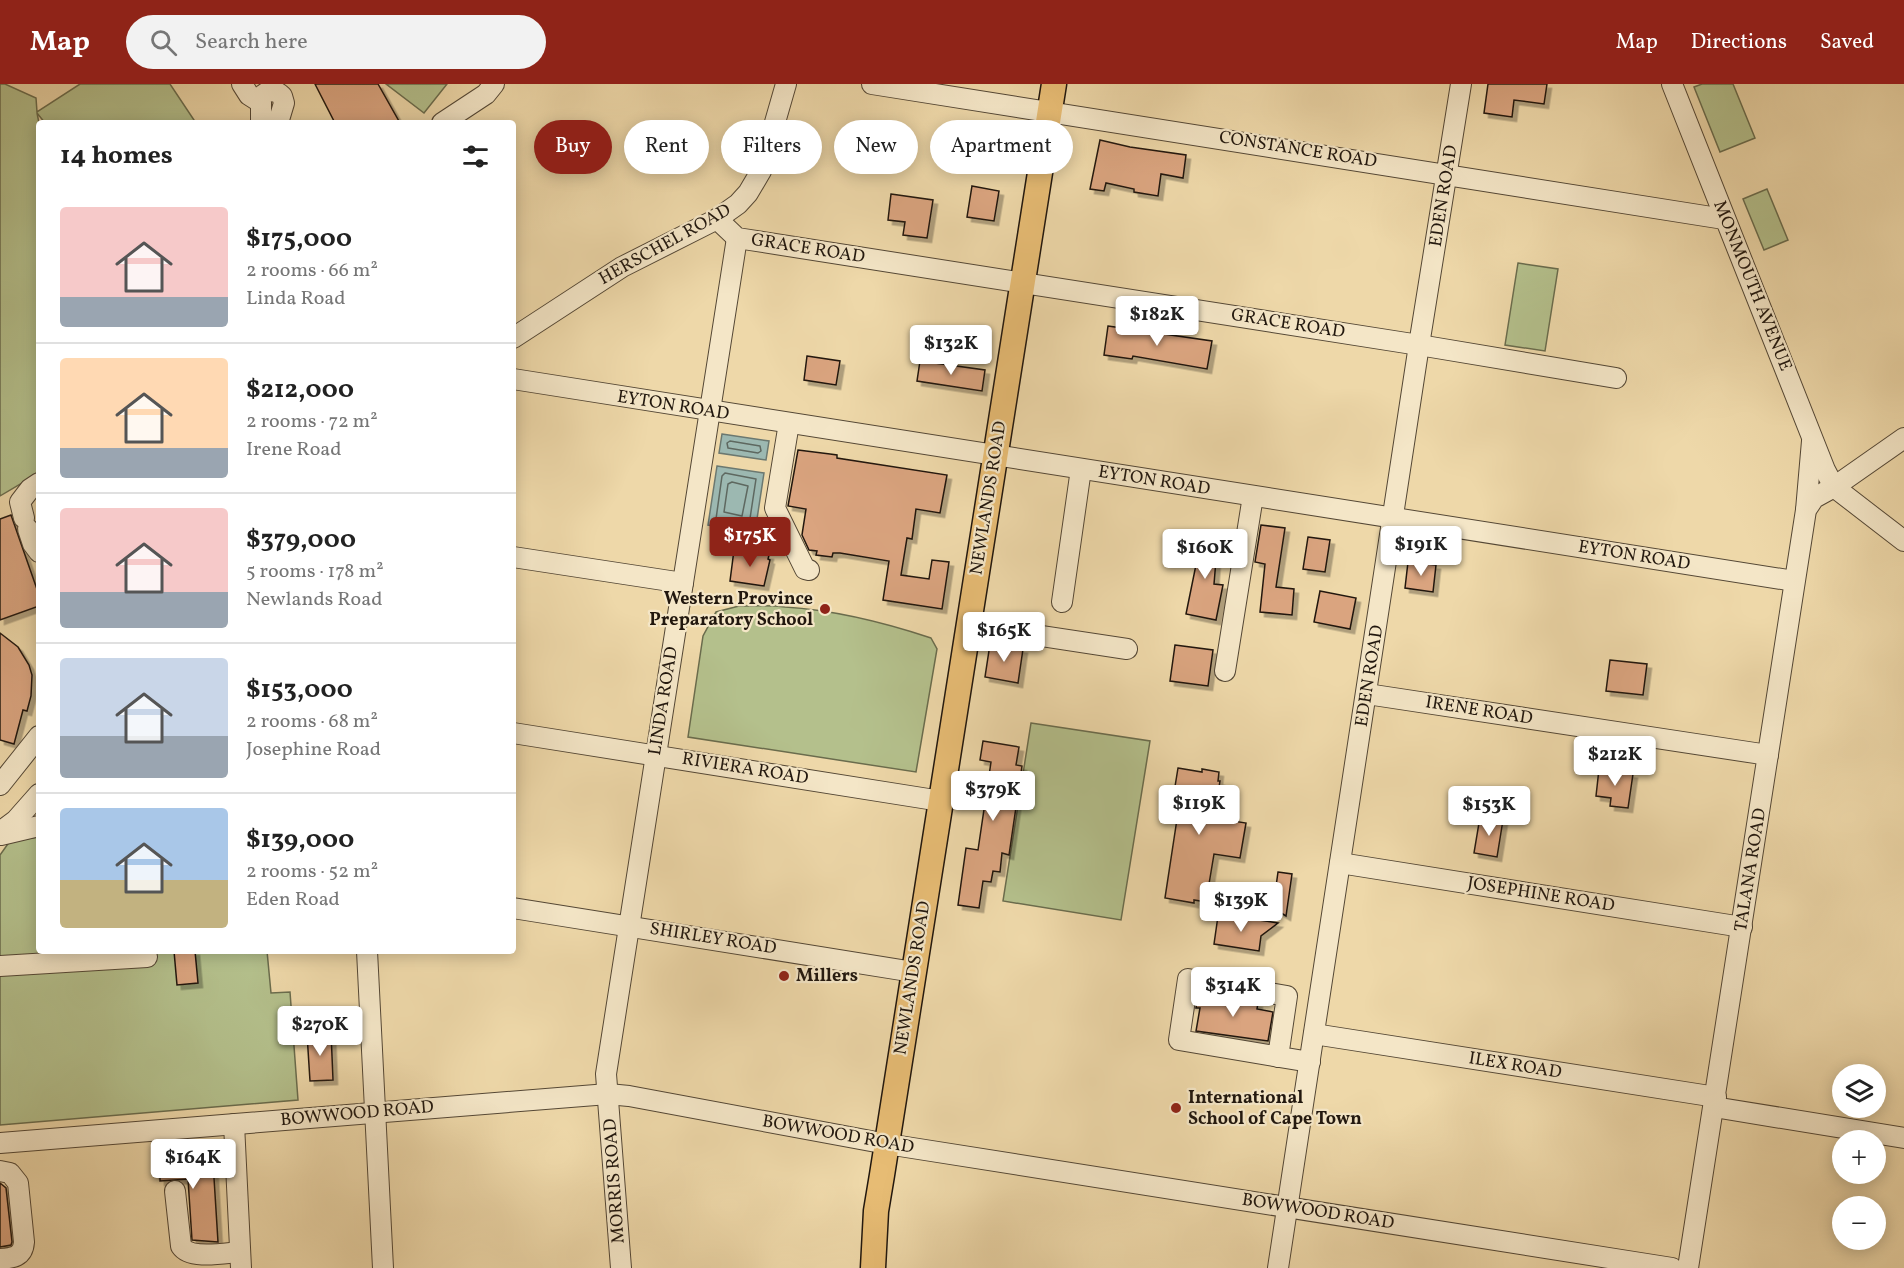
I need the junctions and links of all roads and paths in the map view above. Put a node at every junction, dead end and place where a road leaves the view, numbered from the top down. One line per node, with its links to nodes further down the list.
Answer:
1 (242, 84): 8 (street)
2 (494, 84): 12 (street)
3 (786, 84): 14 (street, HERSCHEL ROAD)
4 (872, 84): 9 (street, CONSTANCE ROAD)
5 (1054, 84): 9 (main road, NEWLANDS ROAD)
6 (1461, 84): 13 (street, EDEN ROAD)
7 (1672, 84): 15 (street, MONMOUTH AVENUE)
8 (260, 102): 10 (street); 11 (street)
9 (1050, 111): 13 (street, CONSTANCE ROAD); 17 (main road, NEWLANDS ROAD)
10 (261, 120)
11 (279, 120)
12 (447, 120)
13 (1448, 174): 15 (street, CONSTANCE ROAD); 19 (street, EDEN ROAD)
14 (717, 219): 16 (street, GRACE ROAD); 18 (street, HERSCHEL ROAD)
15 (1724, 219): 24 (street, MONMOUTH AVENUE)
16 (737, 238): 17 (street, GRACE ROAD); 22 (street, LINDA ROAD)
17 (1024, 283): 19 (street, GRACE ROAD); 26 (main road, NEWLANDS ROAD)
18 (516, 336)
19 (1419, 345): 20 (street, GRACE ROAD); 32 (street, EDEN ROAD)
20 (1616, 378)
21 (516, 379): 22 (street, EYTON ROAD)
22 (709, 411): 23 (street, EYTON ROAD); 38 (street, LINDA ROAD)
23 (789, 423): 26 (street, EYTON ROAD); 36 (street)
24 (1813, 437): 29 (street, MONMOUTH AVENUE); 31 (street, TALANA ROAD)
25 (1904, 438): 29 (street)
26 (996, 456): 27 (street, EYTON ROAD); 40 (main road, NEWLANDS ROAD)
27 (1080, 469): 30 (street, EYTON ROAD); 39 (street)
28 (36, 485): 34 (street)
29 (1834, 487): 31 (street); 33 (street)
30 (1253, 496): 32 (street, EYTON ROAD); 42 (street)
31 (1806, 510): 37 (street, TALANA ROAD)
32 (1394, 518): 37 (street, EYTON ROAD); 43 (street, EDEN ROAD)
33 (1904, 541)
34 (36, 548)
35 (516, 557): 38 (street)
36 (809, 570)
37 (1794, 581): 47 (street, TALANA ROAD)
38 (683, 583): 46 (street, LINDA ROAD)
39 (1062, 602)
40 (969, 625): 41 (street); 50 (main road, NEWLANDS ROAD)
41 (1127, 649)
42 (1225, 671)
43 (1367, 694): 47 (street, IRENE ROAD); 53 (street, EDEN ROAD)
44 (516, 733): 46 (street, RIVIERA ROAD)
45 (36, 740): 48 (street)
46 (656, 755): 50 (street, RIVIERA ROAD); 55 (street, LINDA ROAD)
47 (1768, 755): 56 (street, TALANA ROAD)
48 (0, 785)
49 (36, 797): 52 (street)
50 (941, 801): 60 (main road, NEWLANDS ROAD)
51 (36, 827): 52 (street)
52 (0, 833)
53 (1340, 863): 56 (street, JOSEPHINE ROAD); 61 (street, EDEN ROAD)
54 (516, 908): 55 (street, SHIRLEY ROAD)
55 (629, 926): 60 (street, SHIRLEY ROAD); 64 (street, LINDA ROAD)
56 (1742, 927): 65 (street, TALANA ROAD)
57 (367, 954): 66 (street)
58 (147, 957): 59 (street)
59 (0, 966)
60 (914, 972): 70 (main road, NEWLANDS ROAD)
61 (1314, 1034): 63 (street, EDEN ROAD); 65 (street, ILEX ROAD)
62 (1278, 1057): 62 (street); 63 (street)
63 (1310, 1062): 73 (street, EDEN ROAD)
64 (608, 1094): 66 (street, BOWWOOD ROAD); 70 (street, BOWWOOD ROAD); 77 (street, MORRIS ROAD)
65 (1715, 1102): 68 (street, ILEX ROAD); 81 (street, TALANA ROAD)
66 (374, 1113): 67 (street, BOWWOOD ROAD); 76 (street)
67 (234, 1124): 69 (street, BOWWOOD ROAD); 75 (street)
68 (1904, 1138)
69 (0, 1143)
70 (887, 1144): 73 (street, BOWWOOD ROAD); 78 (main road, NEWLANDS ROAD)
71 (0, 1171): 74 (street)
72 (176, 1191): 75 (street)
73 (1287, 1208): 79 (street, EDEN ROAD); 80 (street, BOWWOOD ROAD)
74 (0, 1259)
75 (241, 1260)
76 (383, 1268)
77 (621, 1268)
78 (873, 1268)
79 (1278, 1268)
80 (1672, 1268)
81 (1688, 1268)

